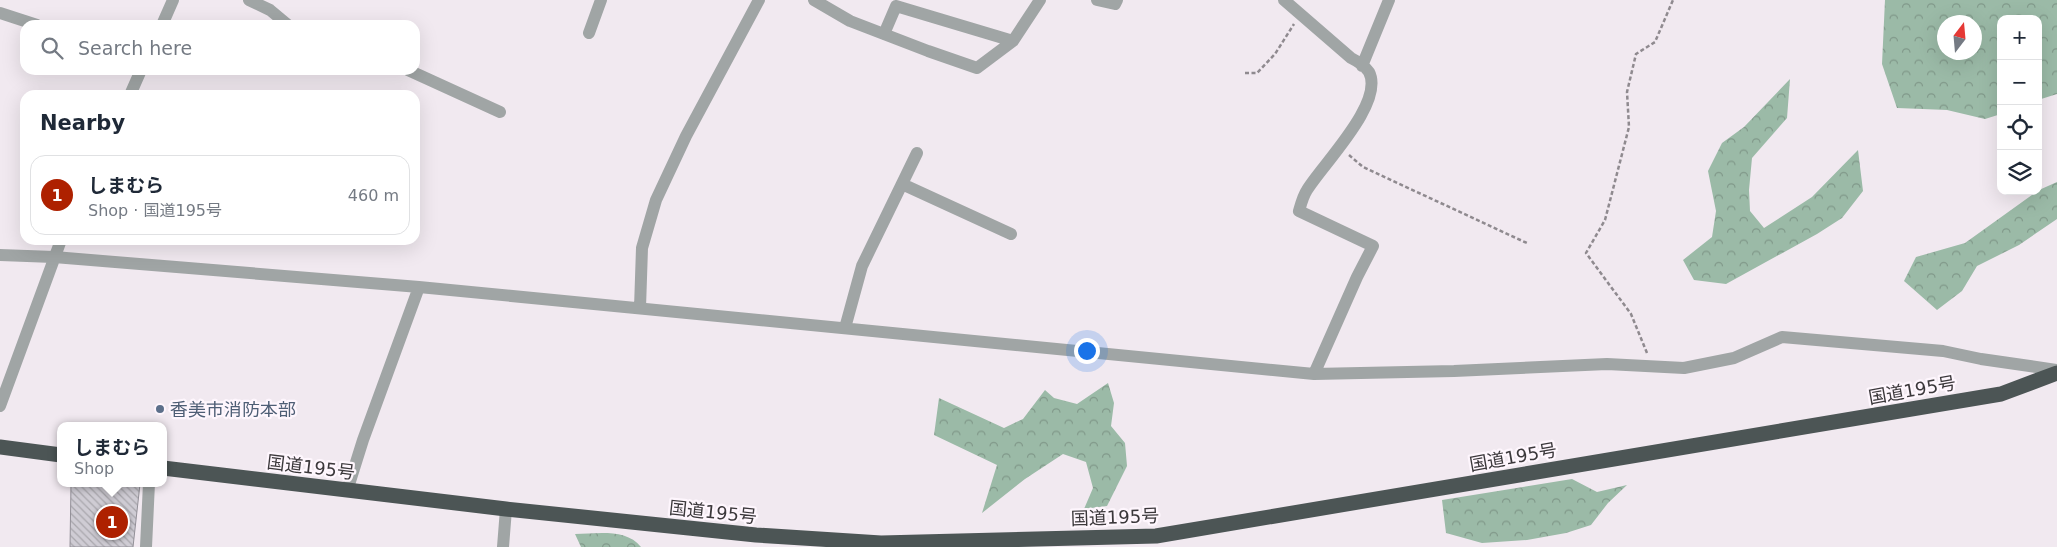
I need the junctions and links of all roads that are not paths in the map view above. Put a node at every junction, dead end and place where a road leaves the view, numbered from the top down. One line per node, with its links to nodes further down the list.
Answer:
1 (173, 0): 13 (street)
2 (249, 0): 14 (street)
3 (602, 0): 15 (street)
4 (759, 0): 30 (street)
5 (814, 0): 16 (street)
6 (1040, 0): 17 (street)
7 (1097, 0): 8 (street)
8 (1117, 0)
9 (1284, 0): 18 (street)
10 (1389, 0): 18 (street)
11 (0, 13): 12 (street)
12 (22, 20)
13 (164, 20)
14 (282, 20)
15 (589, 32)
16 (884, 34): 17 (street); 17 (street)
17 (1014, 40)
18 (1362, 66): 33 (street)
19 (139, 75): 21 (street)
20 (419, 75): 22 (street)
21 (132, 90)
22 (500, 112)
23 (917, 153): 24 (street)
24 (902, 184): 25 (street); 31 (street)
25 (1011, 234)
26 (59, 245): 28 (street)
27 (0, 255): 28 (street)
28 (54, 257): 29 (street); 34 (street)
29 (419, 287): 30 (street); 39 (street)
30 (640, 308): 31 (street)
31 (845, 328): 33 (street)
32 (2057, 371): 33 (street); 41 (highway, 国道195号)
33 (1314, 374)
34 (0, 406)
35 (0, 447): 36 (highway)
36 (57, 454)
37 (167, 468): 39 (highway, 国道195号)
38 (149, 487): 42 (street)
39 (347, 491): 40 (highway, 国道195号)
40 (506, 509): 41 (highway, 国道195号); 43 (street)
41 (959, 544)
42 (146, 547)
43 (503, 547)

